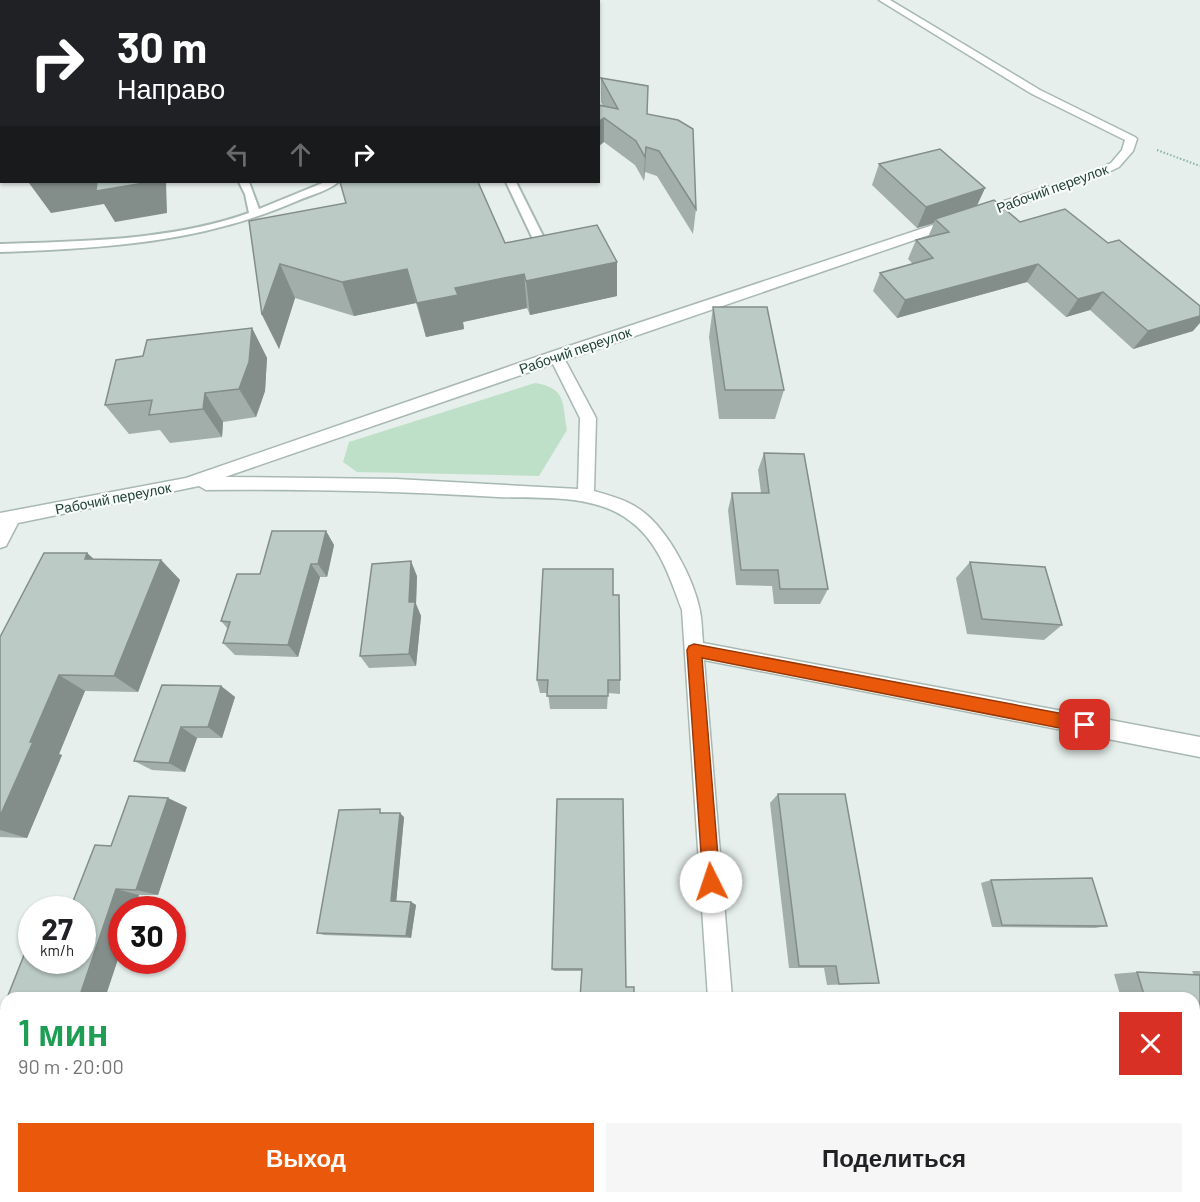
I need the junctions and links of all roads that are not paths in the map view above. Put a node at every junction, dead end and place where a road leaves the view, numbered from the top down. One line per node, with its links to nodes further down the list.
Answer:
1 (884, 0): 8 (street, Рабочий переулок)
2 (244, 183): 5 (lane)
3 (331, 183): 5 (lane)
4 (511, 183): 7 (lane)
5 (255, 215): 6 (lane)
6 (0, 248)
7 (548, 259)
8 (556, 356): 9 (street, Рабочий переулок); 10 (street)
9 (187, 484): 10 (street); 11 (street, Рабочий переулок)
10 (586, 496): 13 (street)
11 (6, 519): 12 (street)
12 (0, 541)
13 (694, 650): 14 (street); 15 (street)
14 (1200, 747)
15 (720, 992)

